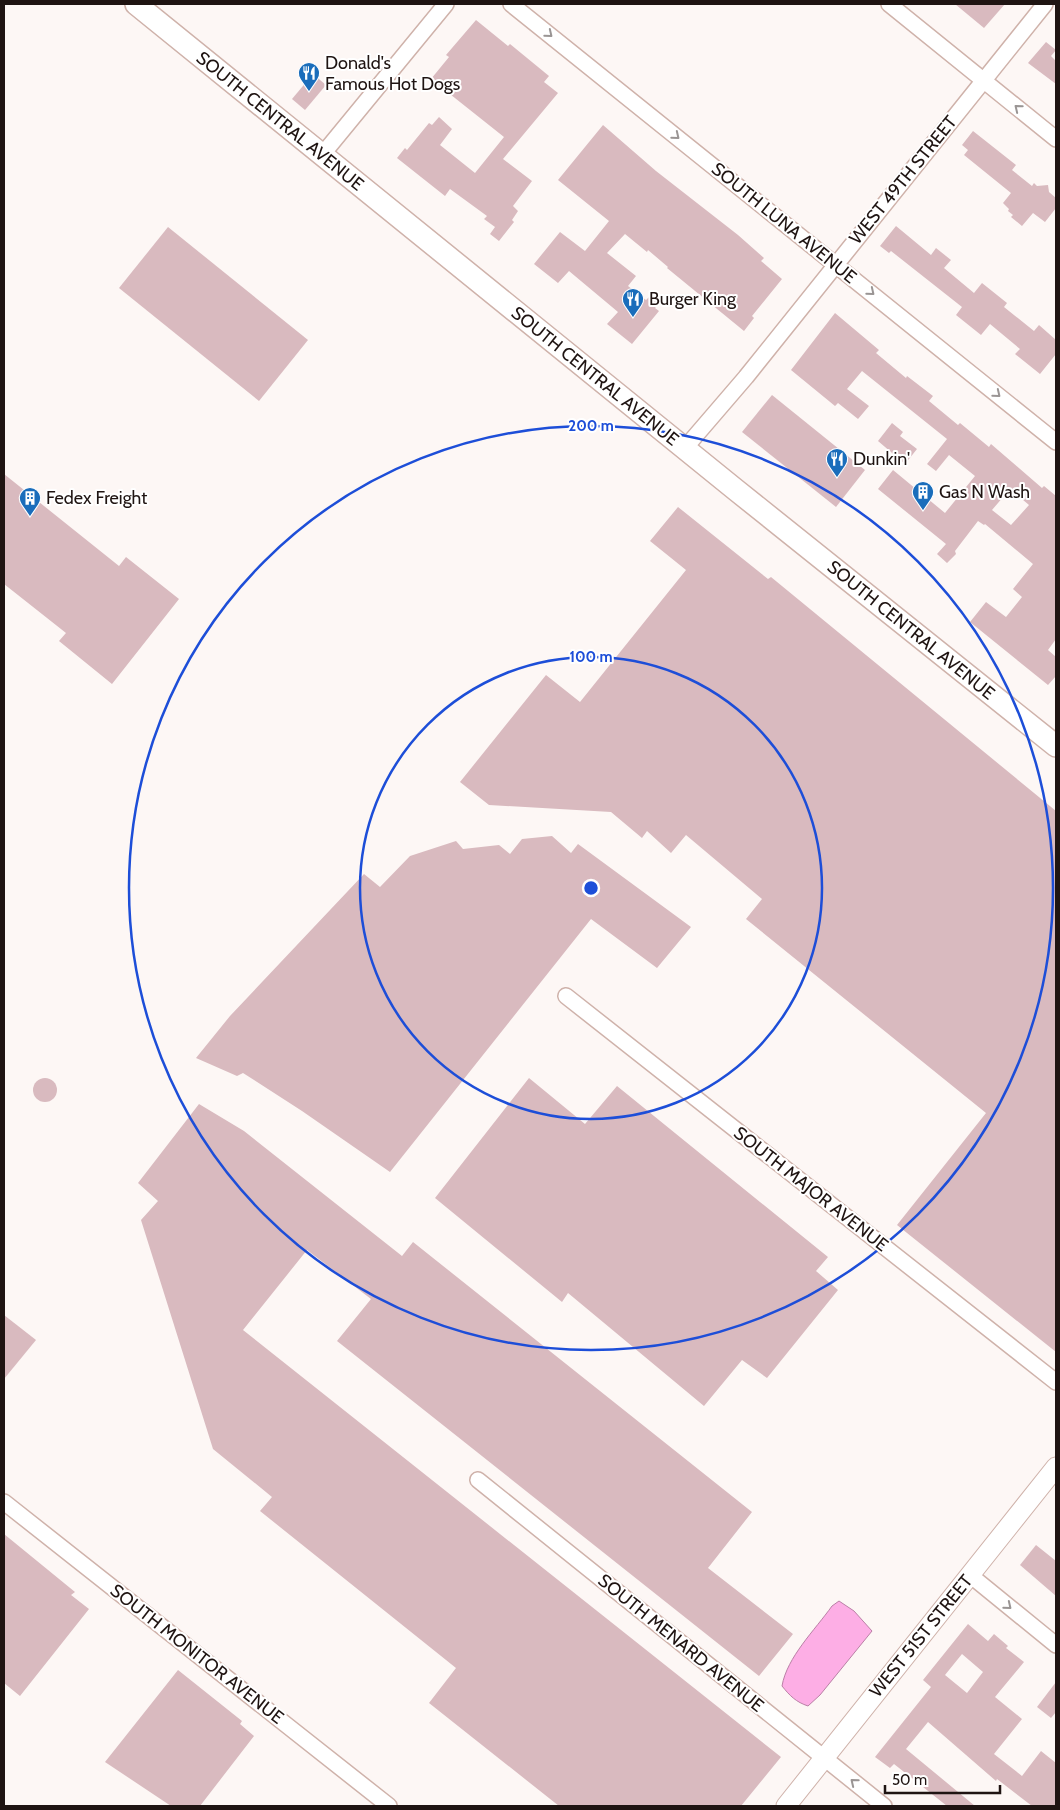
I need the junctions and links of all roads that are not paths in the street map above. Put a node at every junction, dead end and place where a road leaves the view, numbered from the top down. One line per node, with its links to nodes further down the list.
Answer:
1 (136, 4): 8 (main road, SOUTH CENTRAL AVENUE)
2 (446, 4): 8 (street)
3 (511, 4): 9 (street, SOUTH LUNA AVENUE, one-way to 9)
4 (889, 4): 6 (street)
5 (1045, 4): 6 (street, WEST 49TH STREET)
6 (984, 80): 7 (street, one-way to 6); 9 (street, WEST 49TH STREET)
7 (1056, 139)
8 (322, 155): 11 (main road, SOUTH CENTRAL AVENUE)
9 (835, 264): 10 (street, SOUTH LUNA AVENUE, one-way to 10); 11 (street, WEST 49TH STREET)
10 (1056, 442)
11 (685, 448): 12 (main road, SOUTH CENTRAL AVENUE)
12 (1054, 740)
13 (566, 996): 14 (street, SOUTH MAJOR AVENUE)
14 (1056, 1382)
15 (1056, 1467): 18 (street, WEST 51ST STREET)
16 (478, 1480): 20 (street, SOUTH MENARD AVENUE)
17 (4, 1502): 21 (street, SOUTH MONITOR AVENUE)
18 (970, 1575): 19 (street, one-way to 19); 20 (street, WEST 51ST STREET)
19 (1056, 1645)
20 (824, 1758): 22 (street, WEST 51ST STREET); 23 (street, SOUTH MENARD AVENUE, one-way to 20)
21 (389, 1806)
22 (786, 1806)
23 (884, 1806)

